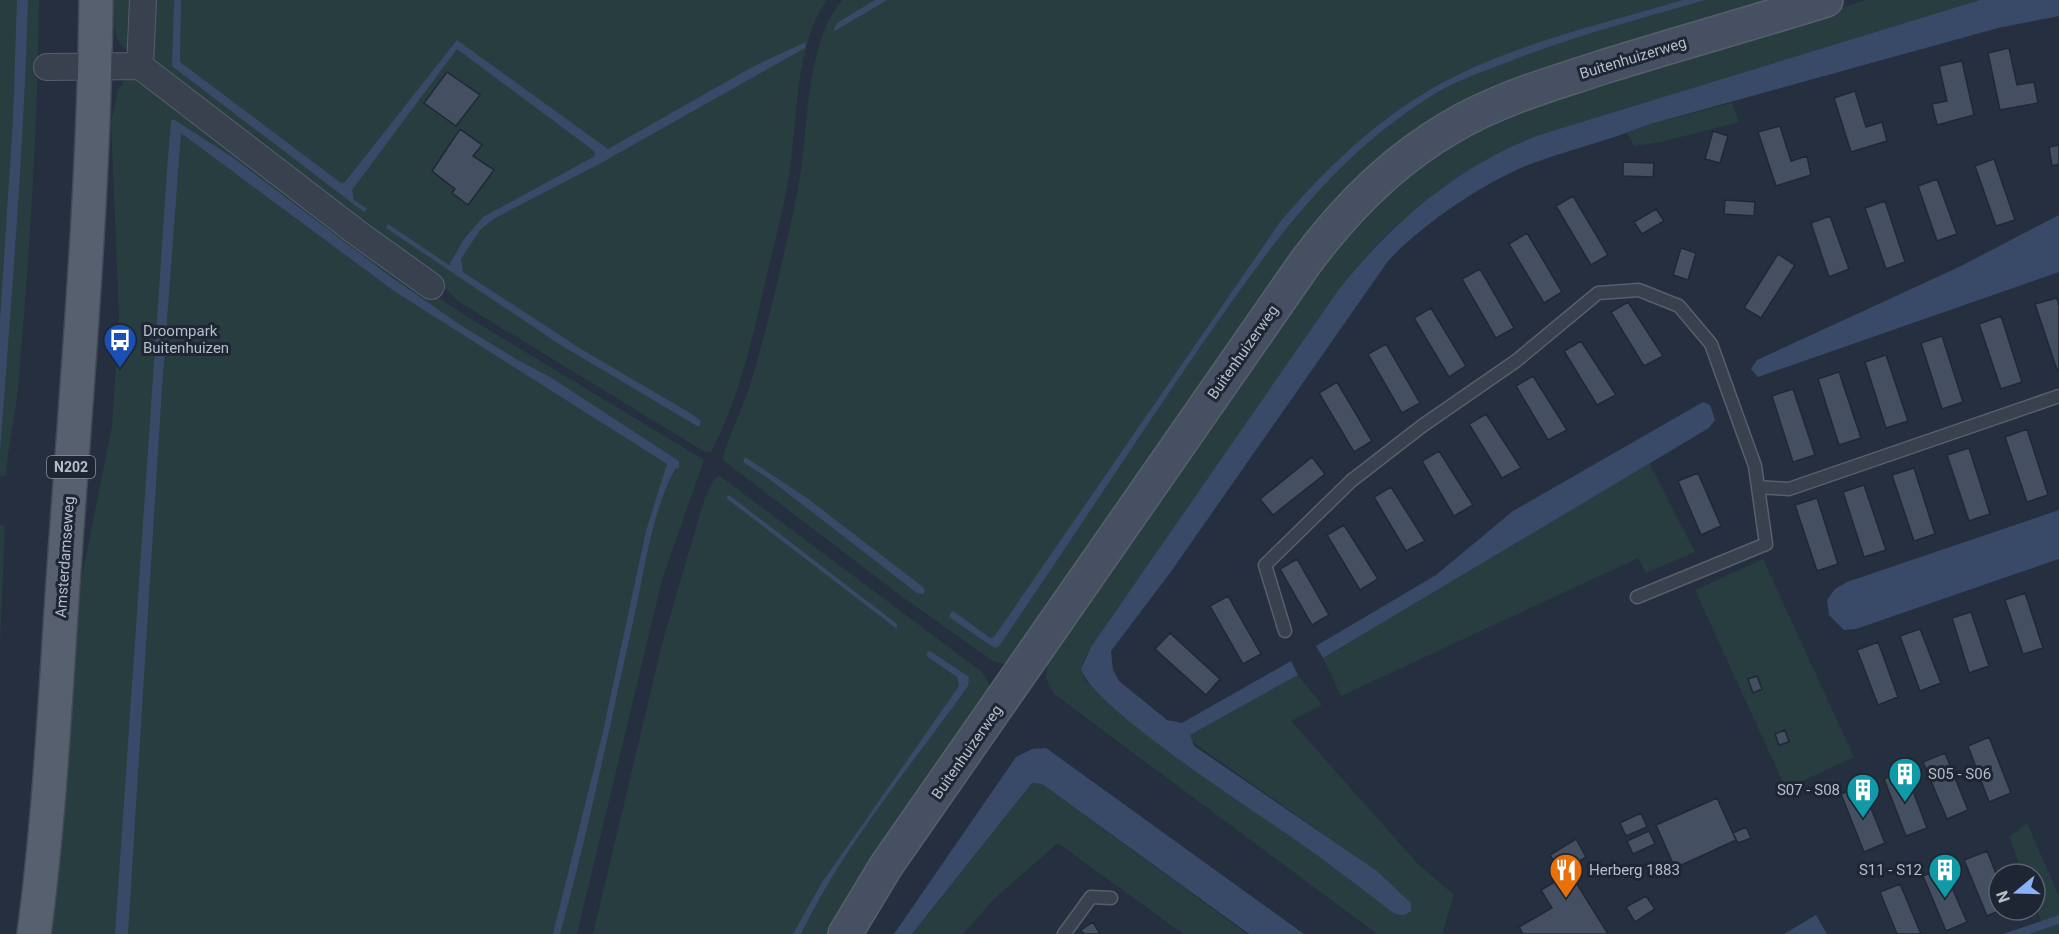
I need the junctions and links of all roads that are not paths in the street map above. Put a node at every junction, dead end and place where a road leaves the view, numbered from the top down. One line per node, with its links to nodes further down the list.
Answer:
1 (96, 0): 6 (main road, Amsterdamseweg / N202)
2 (143, 0): 4 (street)
3 (1819, 1): 14 (street, Buitenhuizerweg)
4 (140, 66): 6 (street); 7 (street)
5 (47, 67): 6 (street)
6 (95, 67): 13 (main road, Amsterdamseweg / N202)
7 (431, 286)
8 (2059, 396): 9 (lane)
9 (1758, 487): 10 (lane); 11 (lane)
10 (1637, 597)
11 (1285, 631)
12 (1111, 898): 15 (lane)
13 (34, 934)
14 (845, 934)
15 (1064, 934)

